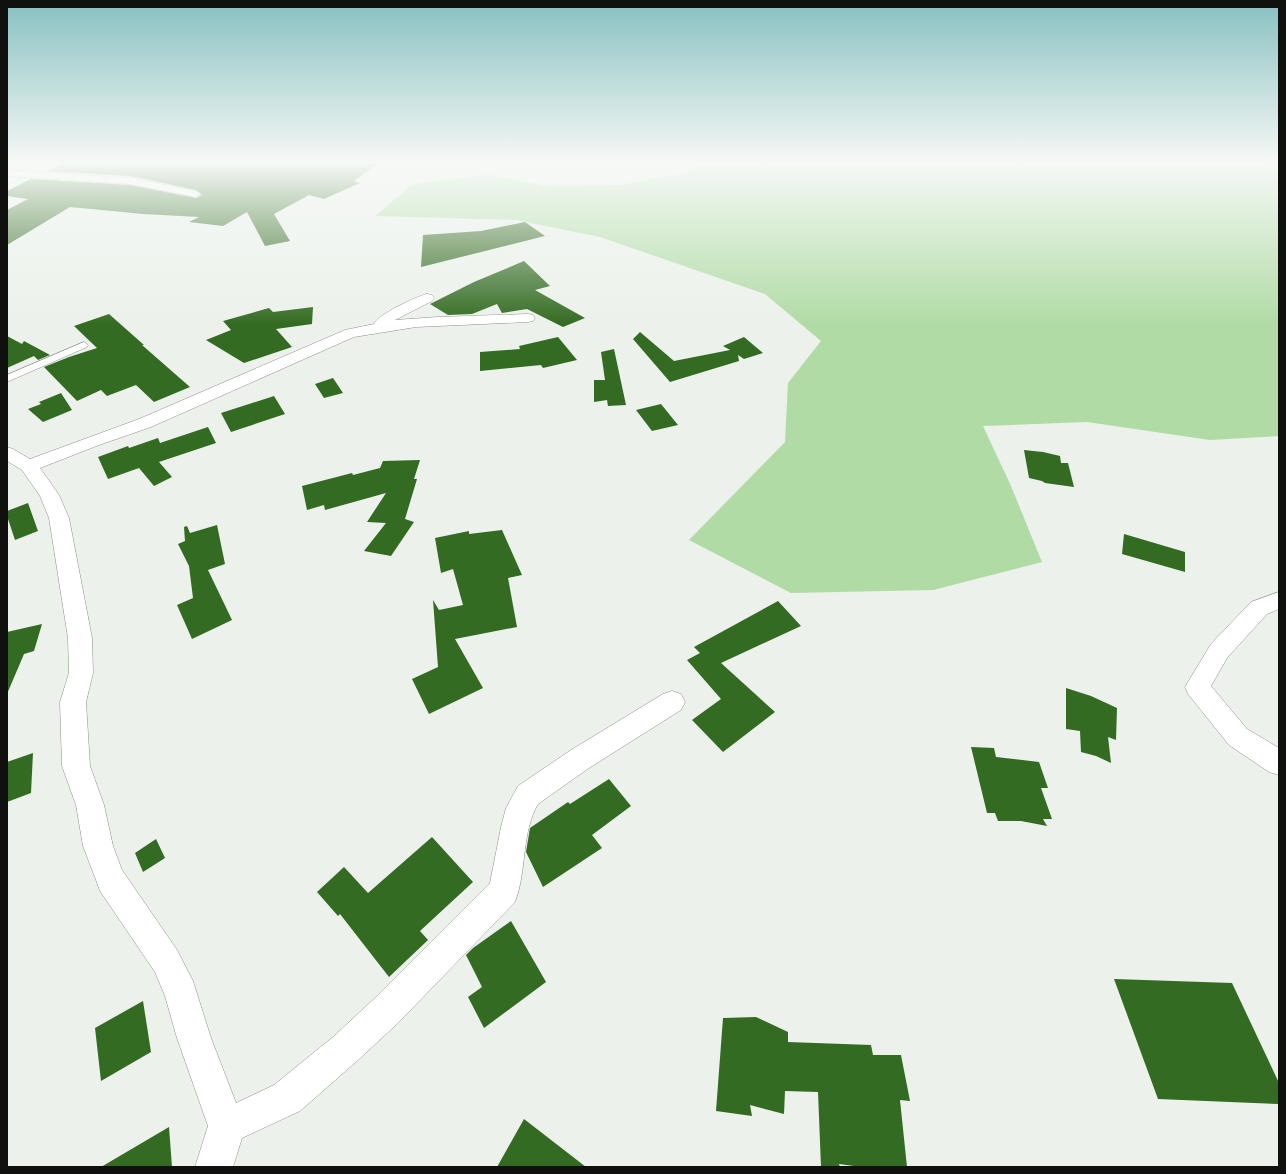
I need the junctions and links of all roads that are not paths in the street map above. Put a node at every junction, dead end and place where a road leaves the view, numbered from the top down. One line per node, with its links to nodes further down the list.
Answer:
1 (427, 298): 3 (street)
2 (528, 318): 3 (street)
3 (376, 326): 6 (street)
4 (84, 345): 5 (lane)
5 (7, 379)
6 (18, 459): 10 (street)
7 (1279, 600): 9 (street)
8 (672, 702): 10 (street)
9 (1279, 763)
10 (227, 1126): 11 (street)
11 (214, 1167)

